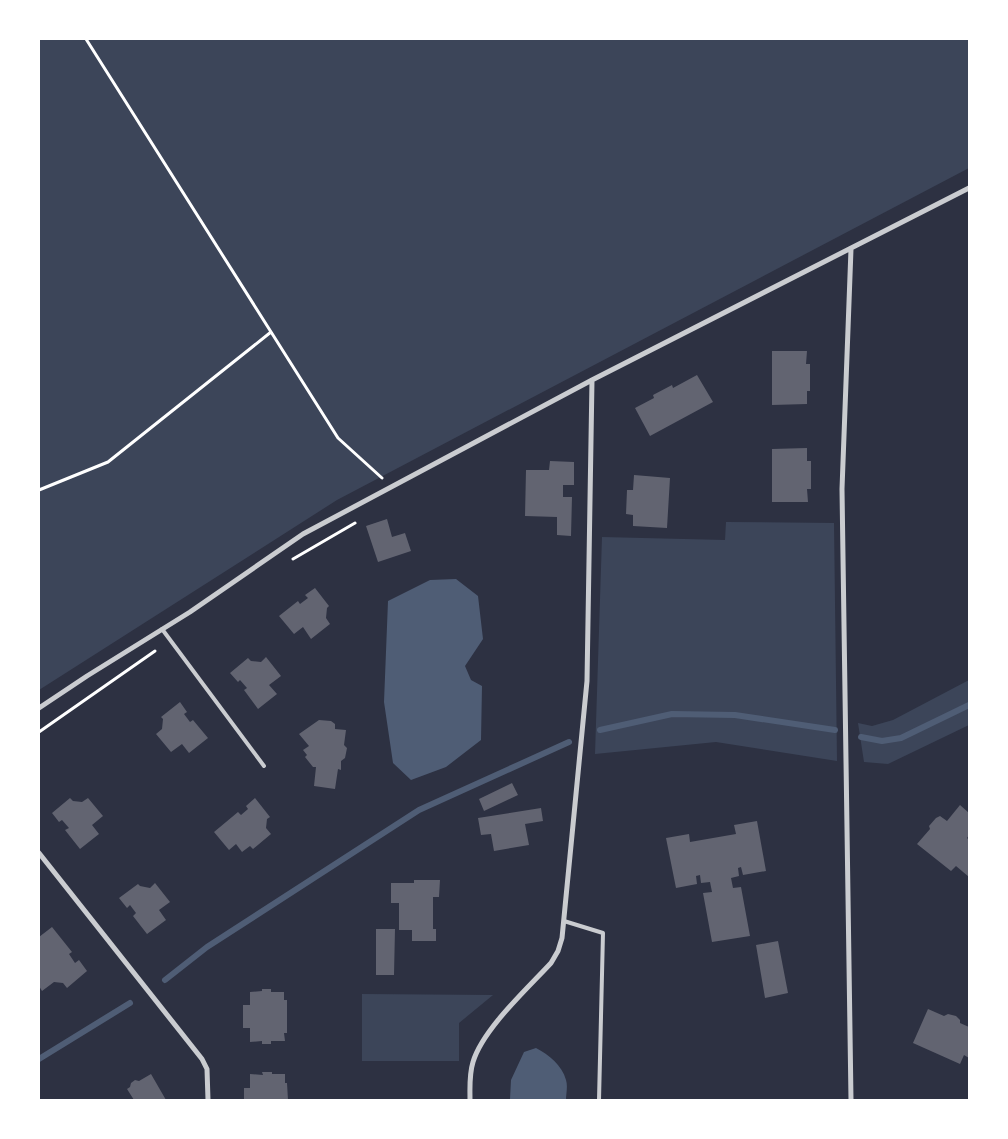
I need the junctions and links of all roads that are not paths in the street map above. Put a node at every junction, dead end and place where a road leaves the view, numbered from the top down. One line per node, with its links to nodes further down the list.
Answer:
1 (969, 188): 2 (street)
2 (851, 249): 3 (street); 12 (street)
3 (592, 380): 4 (street); 8 (street)
4 (162, 629): 5 (street); 6 (lane)
5 (39, 708)
6 (264, 766)
7 (39, 853): 9 (street)
8 (564, 921): 10 (street); 11 (lane)
9 (208, 1100)
10 (470, 1100)
11 (599, 1100)
12 (851, 1100)

